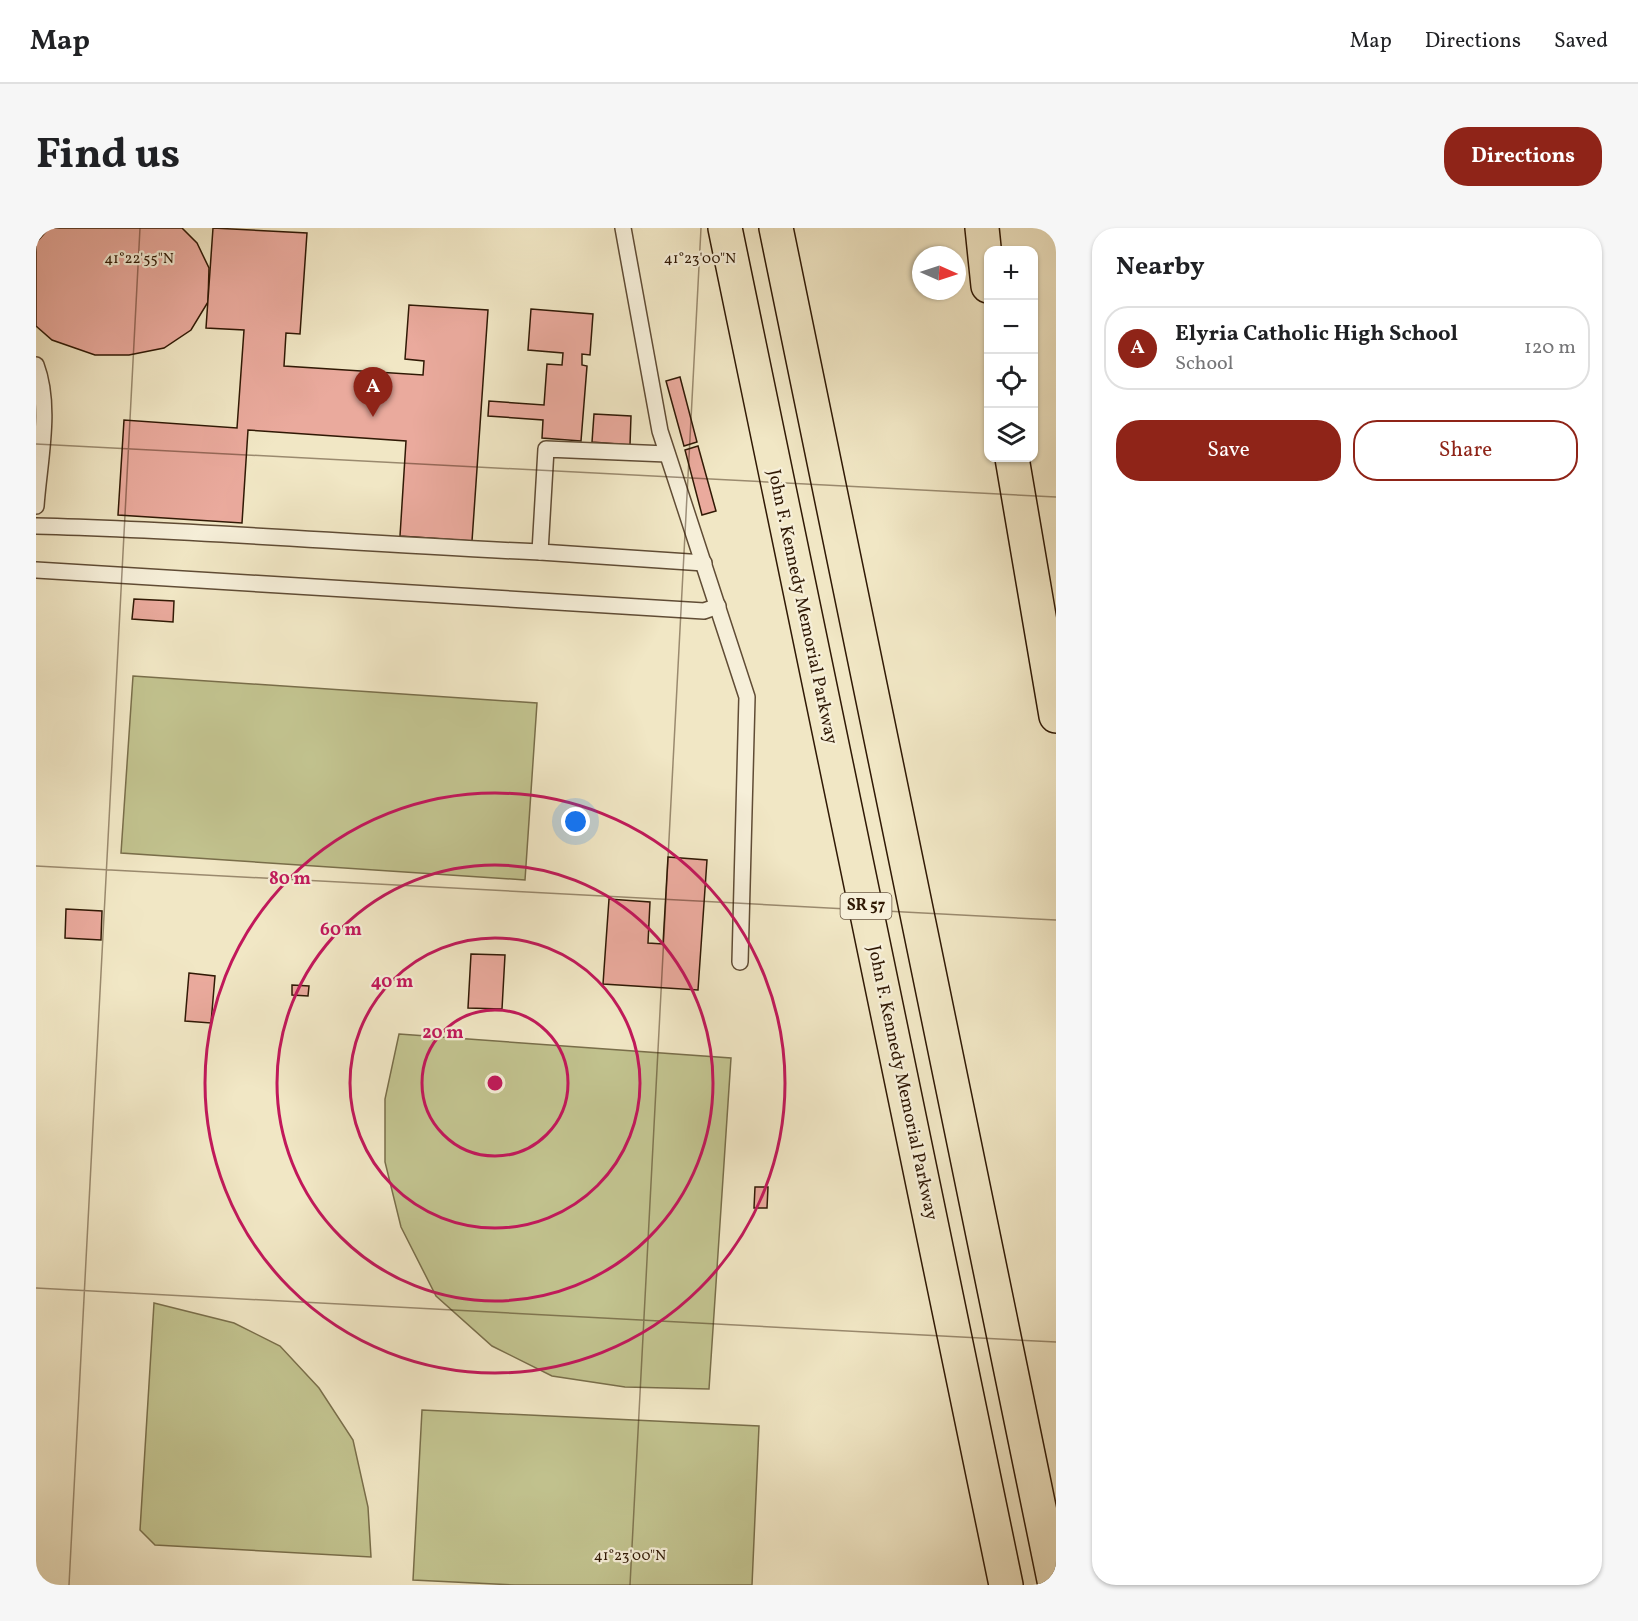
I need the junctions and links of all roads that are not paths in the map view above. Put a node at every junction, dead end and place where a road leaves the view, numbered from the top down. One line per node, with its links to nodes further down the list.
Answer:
1 (623, 228): 7 (lane)
2 (725, 228): 17 (highway, John F. Kennedy Memorial Parkway / SR 57)
3 (776, 228): 18 (highway, SR 57)
4 (982, 228): 5 (highway)
5 (984, 247)
6 (36, 365): 9 (lane)
7 (668, 454): 11 (lane); 12 (lane)
8 (1013, 462): 15 (highway)
9 (36, 506)
10 (36, 526): 11 (lane)
11 (540, 552): 12 (lane)
12 (704, 563): 14 (lane)
13 (36, 570): 14 (lane)
14 (718, 606): 16 (lane)
15 (1056, 716)
16 (740, 962)
17 (1005, 1585)
18 (1055, 1585)

